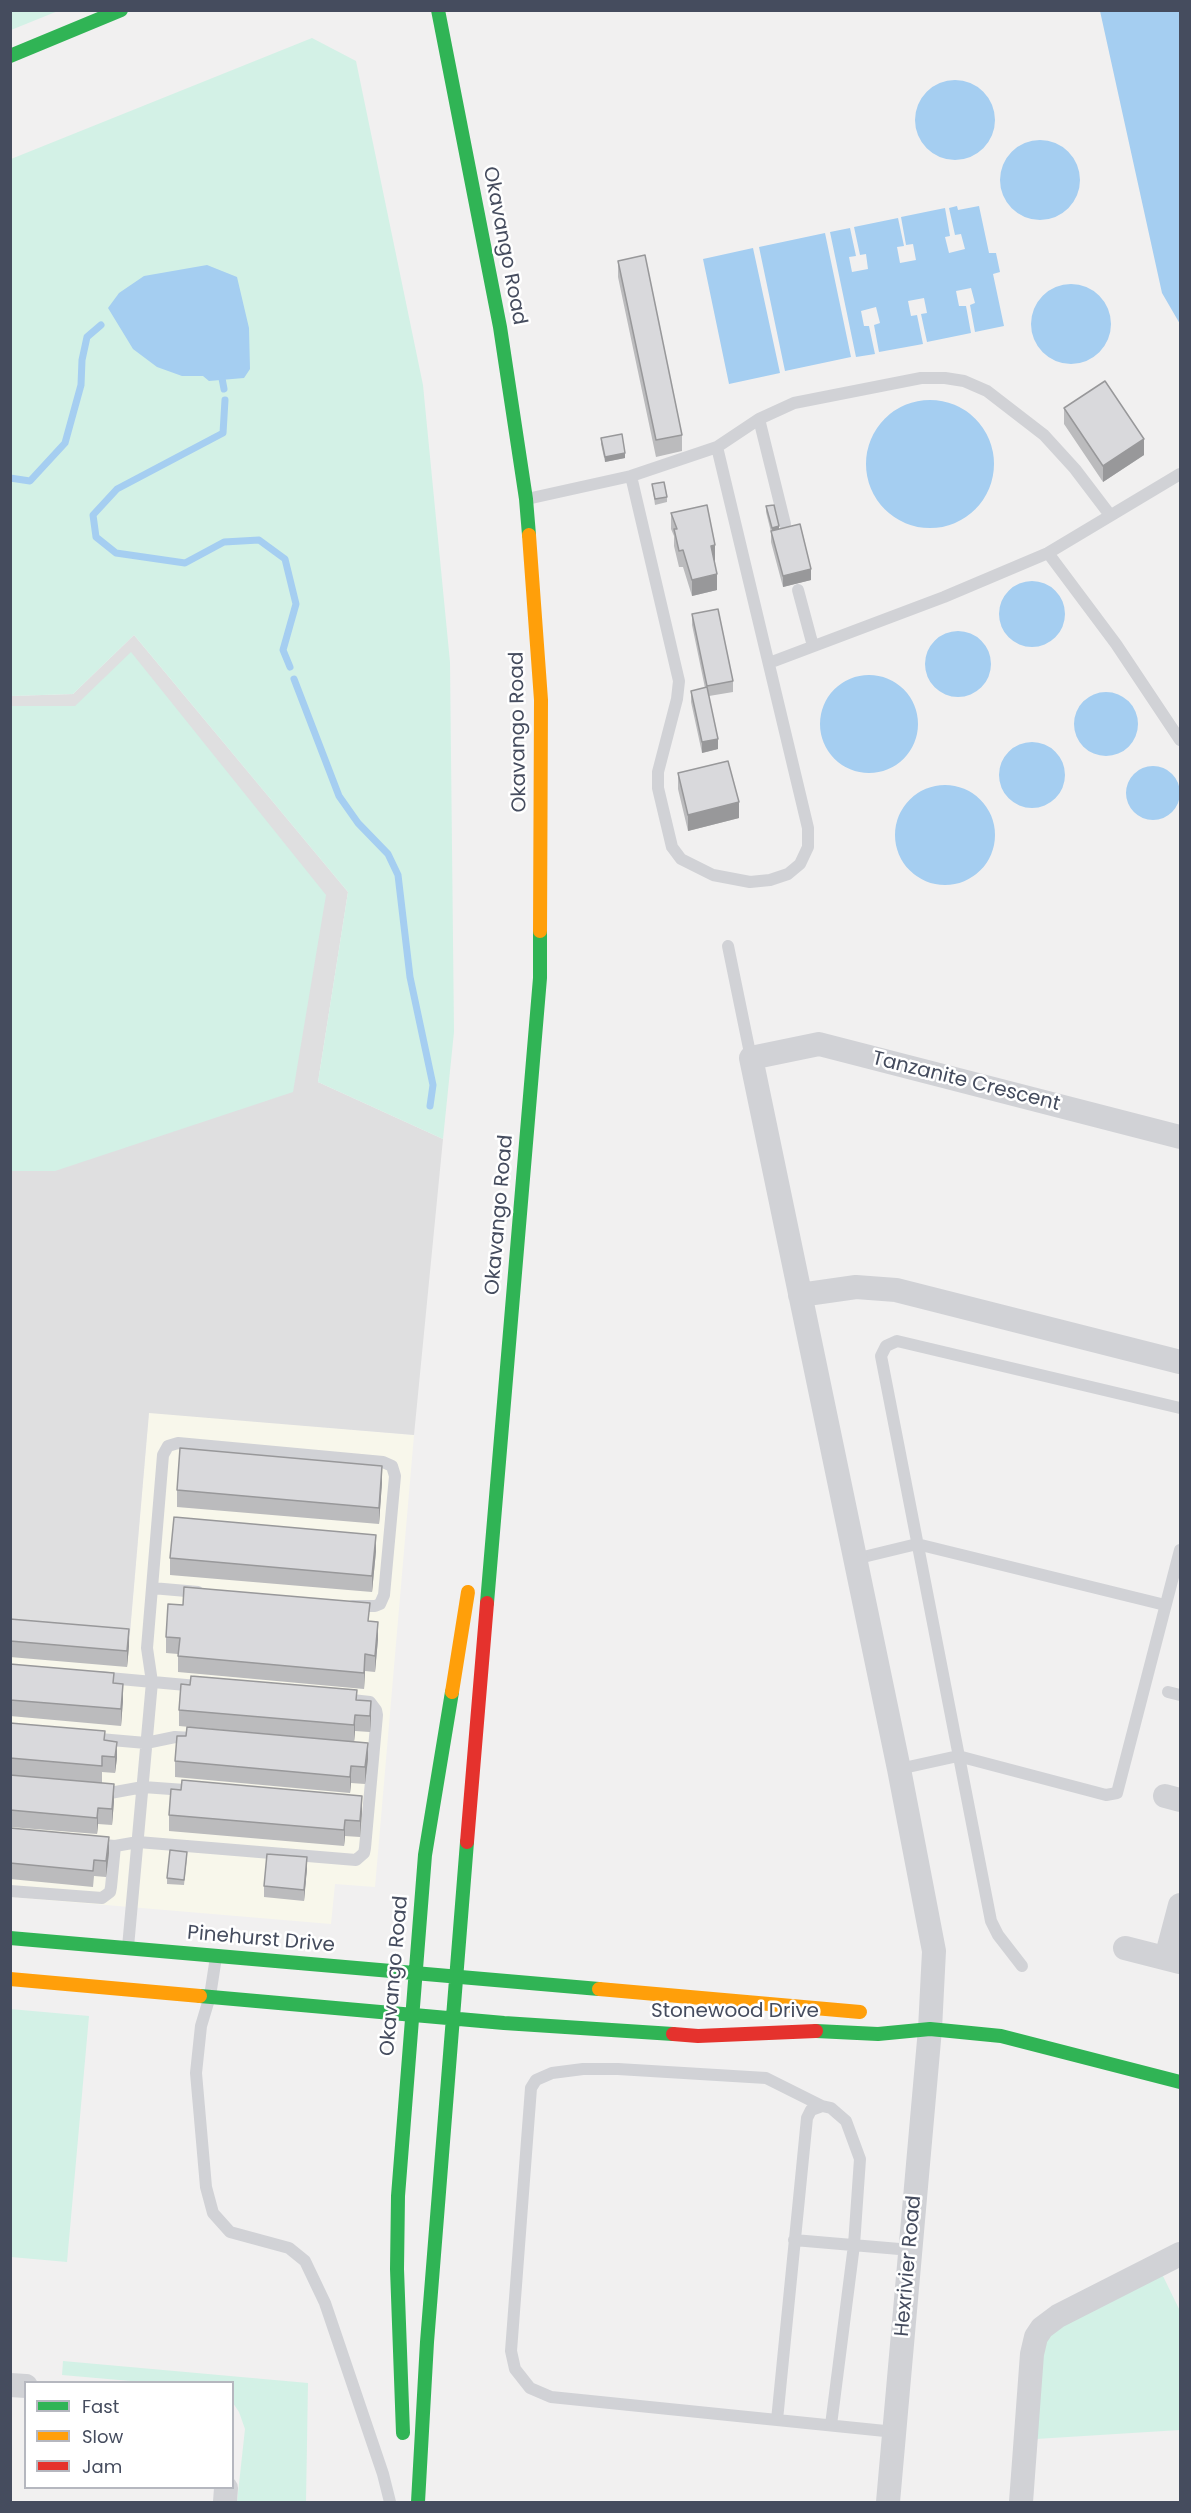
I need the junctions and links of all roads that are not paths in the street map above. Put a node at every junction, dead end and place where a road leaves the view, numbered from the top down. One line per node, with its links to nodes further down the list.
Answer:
1 (121, 10): 3 (main road)
2 (438, 10): 8 (main road, Okavango Road)
3 (10, 56)
4 (759, 419): 5 (lane); 9 (lane); 10 (lane)
5 (717, 447): 7 (lane); 14 (lane)
6 (1180, 474): 9 (lane)
7 (631, 476): 8 (lane); 14 (lane)
8 (526, 500): 22 (main road, Okavango Road)
9 (1110, 514): 11 (lane)
10 (785, 524)
11 (1048, 553): 13 (lane); 15 (lane)
12 (798, 590): 13 (lane)
13 (813, 646): 14 (lane)
14 (769, 663)
15 (1180, 740)
16 (728, 946): 17 (lane)
17 (751, 1058): 18 (street, Tanzanite Crescent); 19 (street, Hexrivier Road)
18 (1180, 1137)
19 (800, 1295): 20 (street); 26 (street, Hexrivier Road)
20 (1180, 1362)
21 (1180, 1408): 23 (lane)
22 (499, 1459): 24 (main road, Okavango Road); 56 (main road, Okavango Road)
23 (917, 1544): 26 (lane); 31 (lane); 39 (lane)
24 (478, 1549)
25 (1180, 1550): 31 (lane)
26 (855, 1559): 40 (street, Hexrivier Road)
27 (470, 1583): 55 (main road, Okavango Road)
28 (152, 1588): 29 (lane); 30 (lane); 33 (lane)
29 (209, 1593)
30 (336, 1604)
31 (1165, 1605): 39 (lane)
32 (81, 1676): 33 (lane)
33 (152, 1682): 34 (lane); 38 (lane)
34 (211, 1687)
35 (329, 1698): 44 (lane)
36 (78, 1737): 38 (lane)
37 (210, 1740): 38 (lane)
38 (146, 1743): 41 (lane)
39 (958, 1756): 40 (lane); 54 (lane)
40 (899, 1769): 64 (street, Hexrivier Road)
41 (142, 1787): 42 (lane); 43 (lane); 44 (lane)
42 (88, 1791)
43 (194, 1791)
44 (138, 1842): 46 (lane); 51 (lane)
45 (80, 1843): 46 (lane)
46 (115, 1846): 47 (lane)
47 (10, 1891)
48 (1180, 1905): 53 (street)
49 (10, 1938): 51 (main road, Pinehurst Drive)
50 (1125, 1948): 53 (street)
51 (128, 1949): 52 (main road, Pinehurst Drive)
52 (216, 1956): 55 (main road, Pinehurst Drive); 59 (lane)
53 (1173, 1960)
54 (1022, 1966)
55 (414, 1973): 56 (main road, Pinehurst Drive); 61 (main road, Okavango Road)
56 (456, 1977): 58 (main road, Pinehurst Drive); 62 (main road, Okavango Road)
57 (10, 1979): 59 (main road)
58 (507, 1981): 60 (main road, Stonewood Drive)
59 (210, 1996): 61 (main road); 75 (lane)
60 (873, 2013)
61 (411, 2014): 62 (main road); 74 (main road, Okavango Road)
62 (452, 2018): 64 (main road, Stonewood Drive); 76 (main road, Okavango Road)
63 (896, 2020): 64 (main road, Stonewood Drive)
64 (930, 2029): 65 (main road, Stonewood Drive); 69 (street, Hexrivier Road)
65 (1180, 2082)
66 (822, 2106): 67 (lane); 68 (lane); 71 (lane)
67 (794, 2240): 68 (lane); 71 (lane)
68 (854, 2245): 69 (lane); 72 (lane)
69 (911, 2250): 73 (street, Hexrivier Road)
70 (1180, 2254): 78 (street)
71 (777, 2420): 72 (lane)
72 (831, 2425): 73 (lane)
73 (895, 2432): 77 (street, Hexrivier Road)
74 (404, 2447)
75 (390, 2502)
76 (418, 2502)
77 (888, 2502)
78 (1021, 2502)

